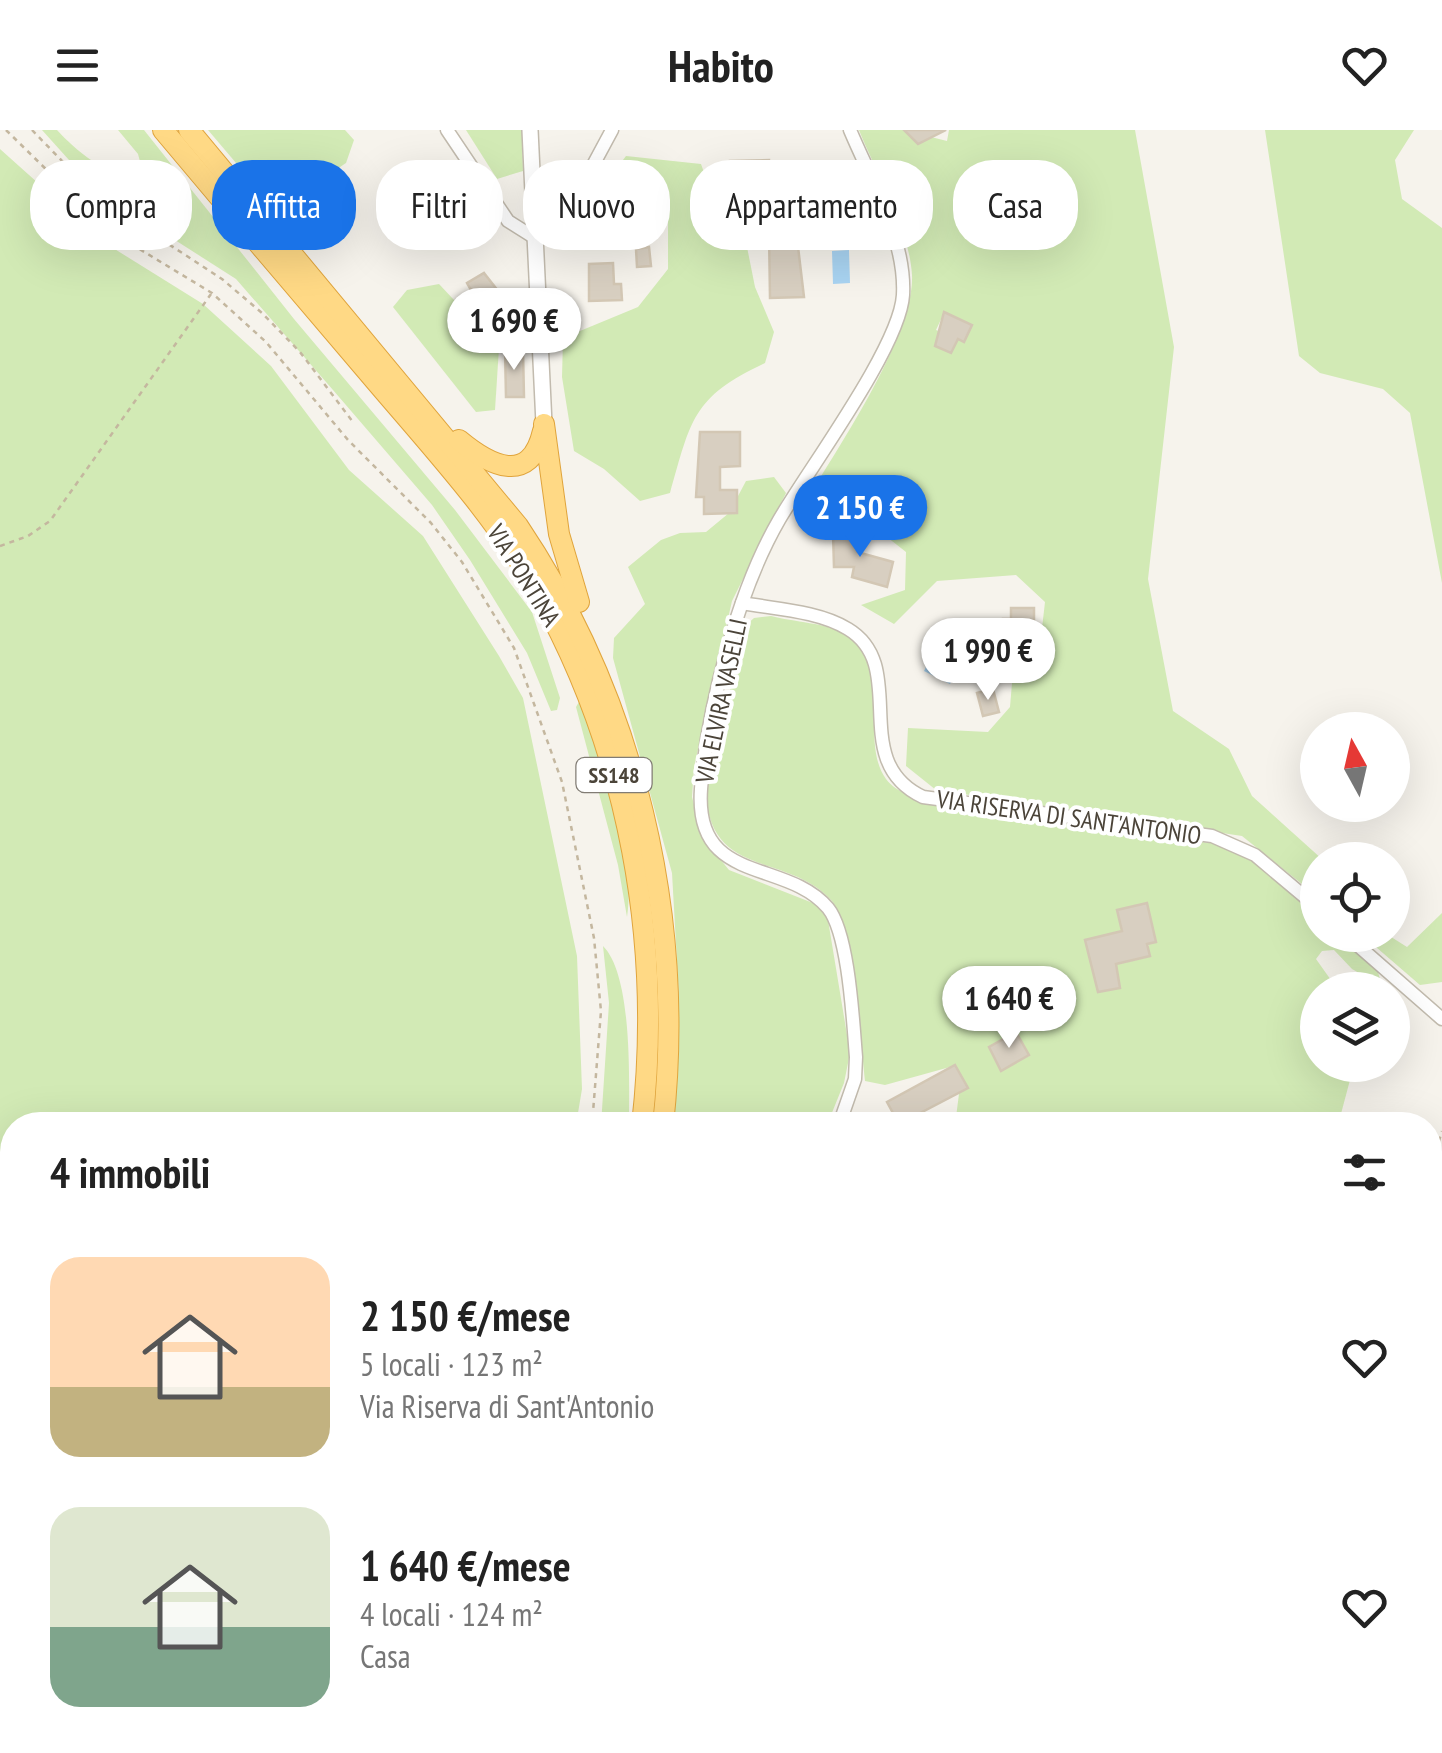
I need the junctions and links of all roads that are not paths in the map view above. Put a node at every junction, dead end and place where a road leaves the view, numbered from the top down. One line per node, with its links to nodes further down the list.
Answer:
1 (163, 130): 18 (highway, VIA PONTINA / SS148)
2 (188, 130): 11 (highway, VIA PONTINA / SS148)
3 (447, 130): 9 (street)
4 (530, 130): 7 (street)
5 (612, 130): 8 (street)
6 (850, 130): 13 (street, VIA ELVIRA VASELLI)
7 (531, 160)
8 (596, 160)
9 (523, 230)
10 (536, 250): 12 (street)
11 (429, 416): 12 (highway); 14 (highway, VIA PONTINA / SS148)
12 (544, 424): 14 (highway)
13 (742, 602): 15 (street, VIA RISERVA DI SANT'ANTONIO); 20 (street, VIA ELVIRA VASELLI)
14 (609, 694): 19 (highway, VIA PONTINA / SS148)
15 (1300, 893)
16 (1365, 952): 17 (street)
17 (1442, 1019)
18 (643, 1112)
19 (663, 1112)
20 (844, 1112)

